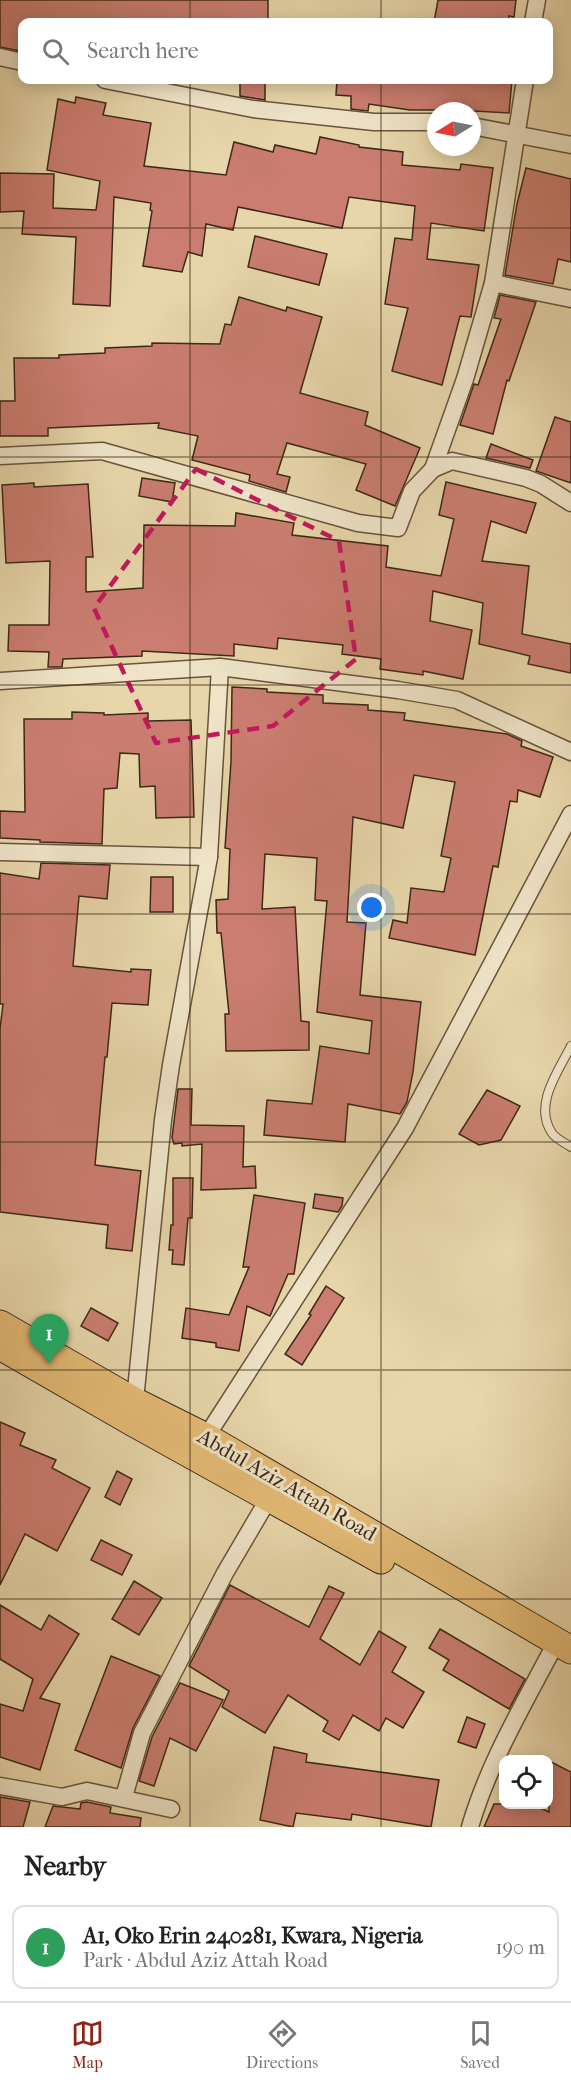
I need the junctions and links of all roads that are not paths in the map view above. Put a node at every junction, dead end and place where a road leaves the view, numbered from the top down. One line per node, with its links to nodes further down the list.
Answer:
1 (537, 0): 2 (street)
2 (534, 18)
3 (0, 57): 4 (street)
4 (18, 61)
5 (125, 84): 7 (street)
6 (524, 84): 9 (street)
7 (427, 122)
8 (481, 128): 9 (street)
9 (516, 134): 10 (street); 11 (street)
10 (571, 145)
11 (493, 282): 12 (street); 14 (street)
12 (571, 299)
13 (0, 456): 14 (street)
14 (433, 469): 15 (street)
15 (571, 502)
16 (220, 667): 17 (street); 18 (street); 21 (street)
17 (0, 681)
18 (571, 752)
19 (571, 814): 27 (street)
20 (0, 852): 21 (street)
21 (209, 857): 26 (street)
22 (571, 1046): 23 (lane)
23 (571, 1147)
24 (0, 1324): 26 (highway, Abdul Aziz Attah Road)
25 (0, 1346): 26 (highway, Abdul Aziz Attah Road)
26 (134, 1412): 27 (highway, Abdul Aziz Attah Road); 28 (highway, Abdul Aziz Attah Road)
27 (206, 1437): 29 (highway, Abdul Aziz Attah Road)
28 (269, 1498): 29 (highway, Abdul Aziz Attah Road); 31 (street)
29 (564, 1655): 33 (street)
30 (0, 1786): 31 (street)
31 (124, 1797): 32 (street)
32 (171, 1809)
33 (470, 1827)

